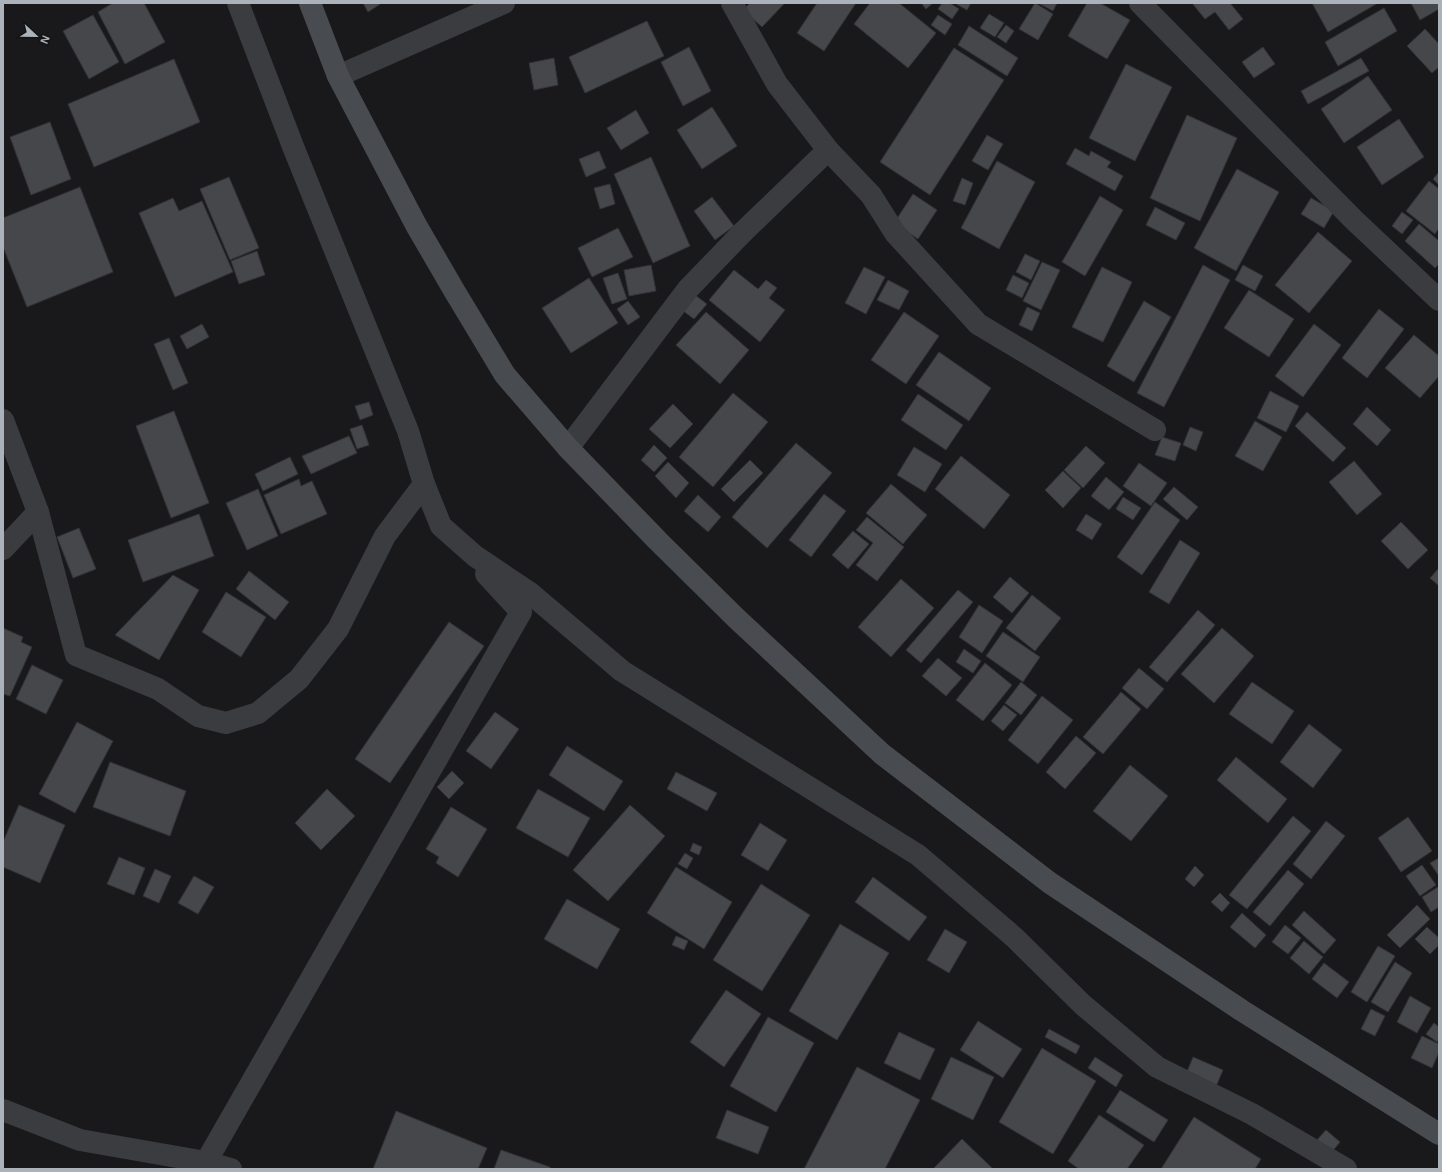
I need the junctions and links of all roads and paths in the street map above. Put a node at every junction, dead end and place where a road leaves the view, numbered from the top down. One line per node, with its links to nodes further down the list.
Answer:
1 (238, 3): 12 (street)
2 (310, 3): 6 (main road)
3 (504, 3): 6 (street)
4 (732, 3): 7 (street)
5 (1140, 3): 8 (street)
6 (338, 76): 11 (main road)
7 (828, 150): 10 (street); 11 (street)
8 (1439, 300)
9 (3, 420): 13 (street)
10 (1155, 430)
11 (568, 448): 17 (main road)
12 (424, 484): 13 (street); 14 (street)
13 (38, 512): 15 (street)
14 (441, 526): 18 (street); 20 (street)
15 (3, 549)
16 (3, 1110): 18 (street)
17 (1439, 1134)
18 (206, 1162): 19 (street)
19 (230, 1169)
20 (1346, 1169)

